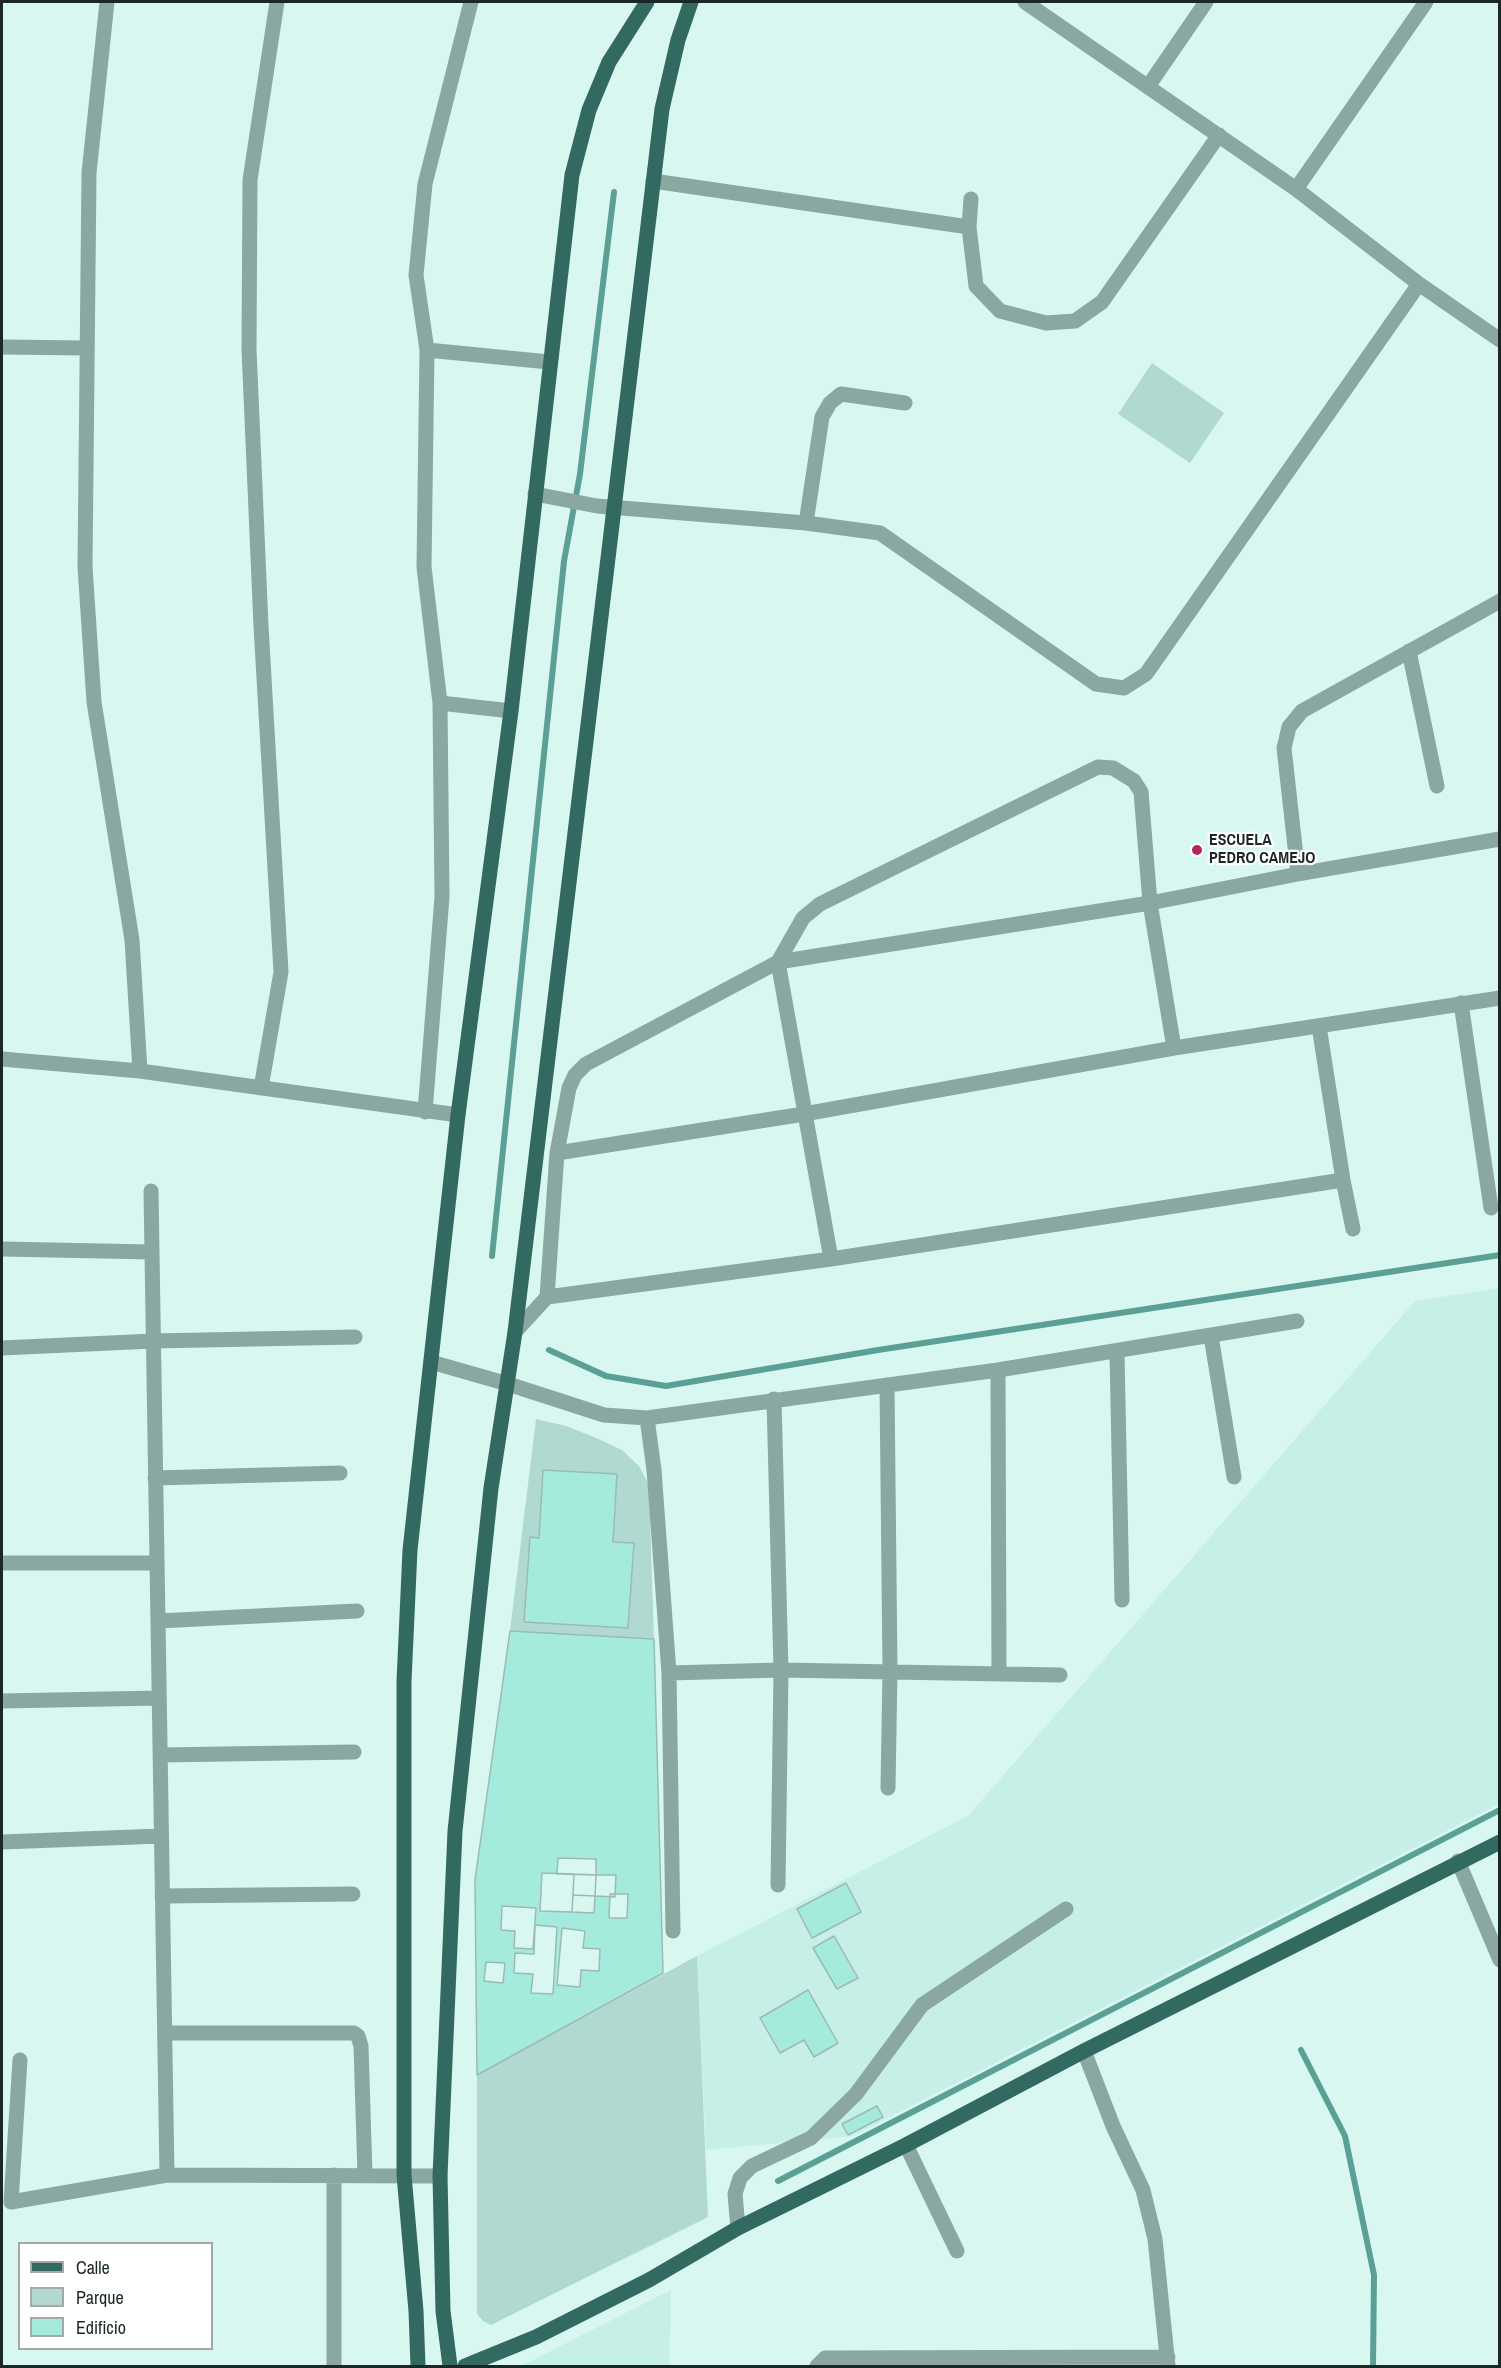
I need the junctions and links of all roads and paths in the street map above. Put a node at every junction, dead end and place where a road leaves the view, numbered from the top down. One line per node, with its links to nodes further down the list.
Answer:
1 (107, 2): 18 (street)
2 (277, 2): 40 (street)
3 (471, 2): 19 (street)
4 (647, 2): 20 (main road)
5 (691, 2): 11 (main road)
6 (1025, 2): 9 (street)
7 (1206, 2): 9 (street)
8 (1426, 2): 12 (street)
9 (1149, 86): 10 (street)
10 (1219, 135): 12 (street); 14 (street)
11 (653, 181): 14 (street); 23 (main road)
12 (1296, 189): 15 (street)
13 (971, 199): 14 (street)
14 (969, 227)
15 (1419, 284): 16 (street); 24 (street)
16 (1500, 340)
17 (2, 348): 18 (street)
18 (87, 348): 39 (street)
19 (427, 350): 20 (street); 27 (street)
20 (549, 362): 22 (main road)
21 (905, 403): 24 (street)
22 (535, 494): 23 (street); 28 (main road)
23 (613, 508): 24 (street); 54 (main road)
24 (806, 523)
25 (1500, 601): 26 (street)
26 (1409, 651): 29 (street); 31 (street)
27 (441, 703): 28 (street); 41 (street)
28 (511, 711): 43 (main road)
29 (1437, 786)
30 (1500, 839): 31 (street)
31 (1298, 874): 32 (street)
32 (1150, 903): 33 (street); 33 (street); 37 (street)
33 (778, 962): 42 (street); 44 (street)
34 (1500, 998): 35 (street)
35 (1461, 1003): 36 (street); 47 (street)
36 (1319, 1026): 37 (street); 45 (street)
37 (1174, 1047): 42 (street)
38 (2, 1059): 39 (street)
39 (140, 1071): 40 (street)
40 (261, 1088): 41 (street)
41 (425, 1112): 43 (street)
42 (804, 1114): 44 (street); 51 (street)
43 (458, 1115): 60 (main road)
44 (557, 1153): 52 (street)
45 (1343, 1180): 48 (street); 51 (street)
46 (151, 1191): 50 (street)
47 (1491, 1208)
48 (1353, 1229)
49 (2, 1249): 50 (street)
50 (152, 1252): 57 (street)
51 (831, 1259): 52 (street)
52 (547, 1297): 54 (street)
53 (1297, 1321): 55 (street)
54 (515, 1332): 62 (main road)
55 (1211, 1336): 59 (street); 67 (street)
56 (355, 1337): 57 (street)
57 (153, 1341): 58 (street); 68 (street)
58 (2, 1348)
59 (1117, 1352): 61 (street); 71 (street)
60 (431, 1362): 62 (street); 101 (main road)
61 (998, 1370): 63 (street); 77 (street)
62 (508, 1384): 65 (street); 102 (main road)
63 (886, 1385): 64 (street); 75 (street)
64 (774, 1399): 65 (street); 74 (street)
65 (647, 1418): 76 (street)
66 (340, 1473): 68 (street)
67 (1234, 1477)
68 (155, 1478): 70 (street)
69 (2, 1563): 70 (street)
70 (157, 1563): 73 (street)
71 (1122, 1600)
72 (357, 1611): 73 (street)
73 (158, 1621): 79 (street)
74 (781, 1670): 75 (street); 76 (street); 88 (street)
75 (890, 1671): 77 (street); 83 (street)
76 (669, 1673): 92 (street)
77 (999, 1674): 78 (street)
78 (1060, 1675)
79 (159, 1698): 80 (street); 82 (street)
80 (2, 1701)
81 (354, 1752): 82 (street)
82 (160, 1755): 84 (street)
83 (888, 1788)
84 (161, 1836): 85 (street); 90 (street)
85 (2, 1842)
86 (1500, 1842): 87 (main road)
87 (1458, 1861): 93 (street); 95 (main road)
88 (778, 1885)
89 (353, 1894): 90 (street)
90 (162, 1896): 94 (street)
91 (1066, 1909): 104 (street)
92 (673, 1931)
93 (1500, 1960)
94 (165, 2033): 98 (street); 100 (street)
95 (1084, 2051): 97 (main road); 108 (street)
96 (20, 2060): 103 (street)
97 (906, 2145): 104 (main road); 105 (street)
98 (167, 2175): 99 (street); 103 (street)
99 (334, 2175): 100 (street); 109 (street)
100 (365, 2175): 101 (street)
101 (404, 2175): 102 (street); 106 (main road)
102 (440, 2176): 107 (main road)
103 (6, 2203)
104 (738, 2228): 112 (main road)
105 (957, 2250)
106 (416, 2311): 107 (main road); 110 (main road)
107 (444, 2312): 111 (main road)
108 (1168, 2362): 113 (street)
109 (334, 2367)
110 (418, 2367)
111 (450, 2367)
112 (465, 2367)
113 (817, 2367)

